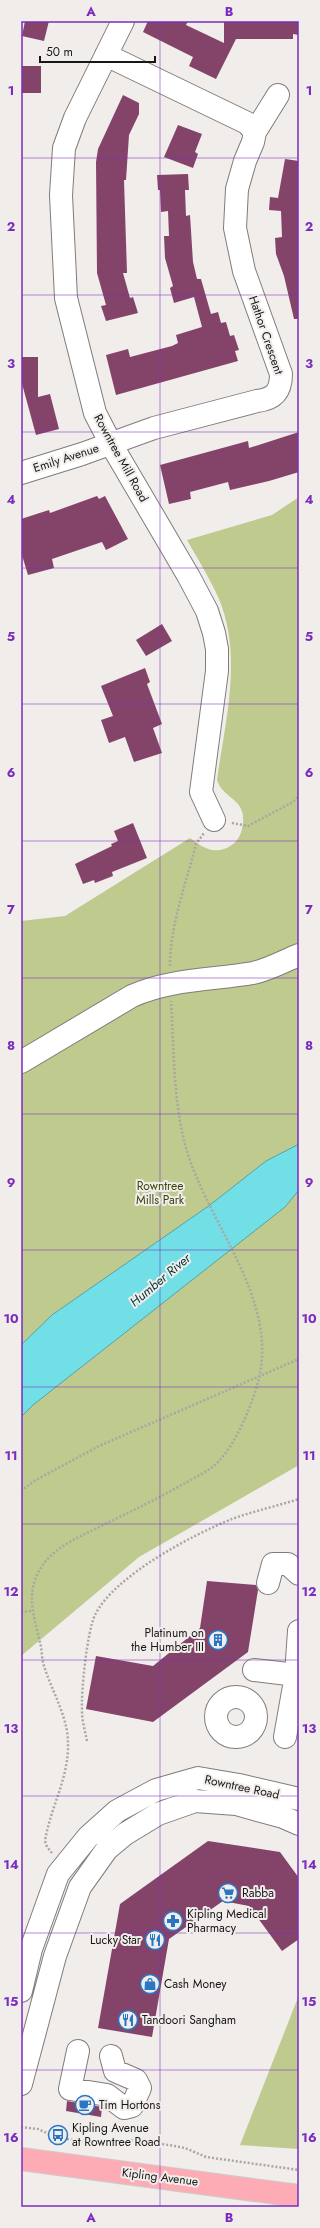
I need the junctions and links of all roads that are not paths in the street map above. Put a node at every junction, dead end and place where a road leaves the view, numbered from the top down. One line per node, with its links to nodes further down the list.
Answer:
1 (123, 21): 2 (street, Rowntree Mill Road)
2 (106, 55): 4 (street); 5 (street, Rowntree Mill Road)
3 (278, 95): 4 (street, Hathor Crescent)
4 (255, 132): 5 (street, Hathor Crescent)
5 (111, 444): 6 (street, Emily Avenue); 7 (street, Rowntree Mill Road)
6 (21, 473)
7 (214, 820)
8 (299, 955): 9 (street)
9 (21, 1062)
10 (299, 1574): 11 (street)
11 (268, 1583)
12 (299, 1631): 14 (street)
13 (254, 1670): 14 (street)
14 (296, 1675): 16 (street)
15 (256, 1720): 16 (street)
16 (292, 1738)
17 (299, 1799): 19 (street, Rowntree Road)
18 (299, 1824): 20 (street, Rowntree Road)
19 (31, 1949): 20 (street); 21 (street, Rowntree Road)
20 (55, 1956): 24 (street, Rowntree Road)
21 (21, 1991)
22 (78, 2051): 23 (street)
23 (111, 2056)
24 (21, 2084)
25 (21, 2159): 26 (main road, Kipling Avenue)
26 (299, 2196)

